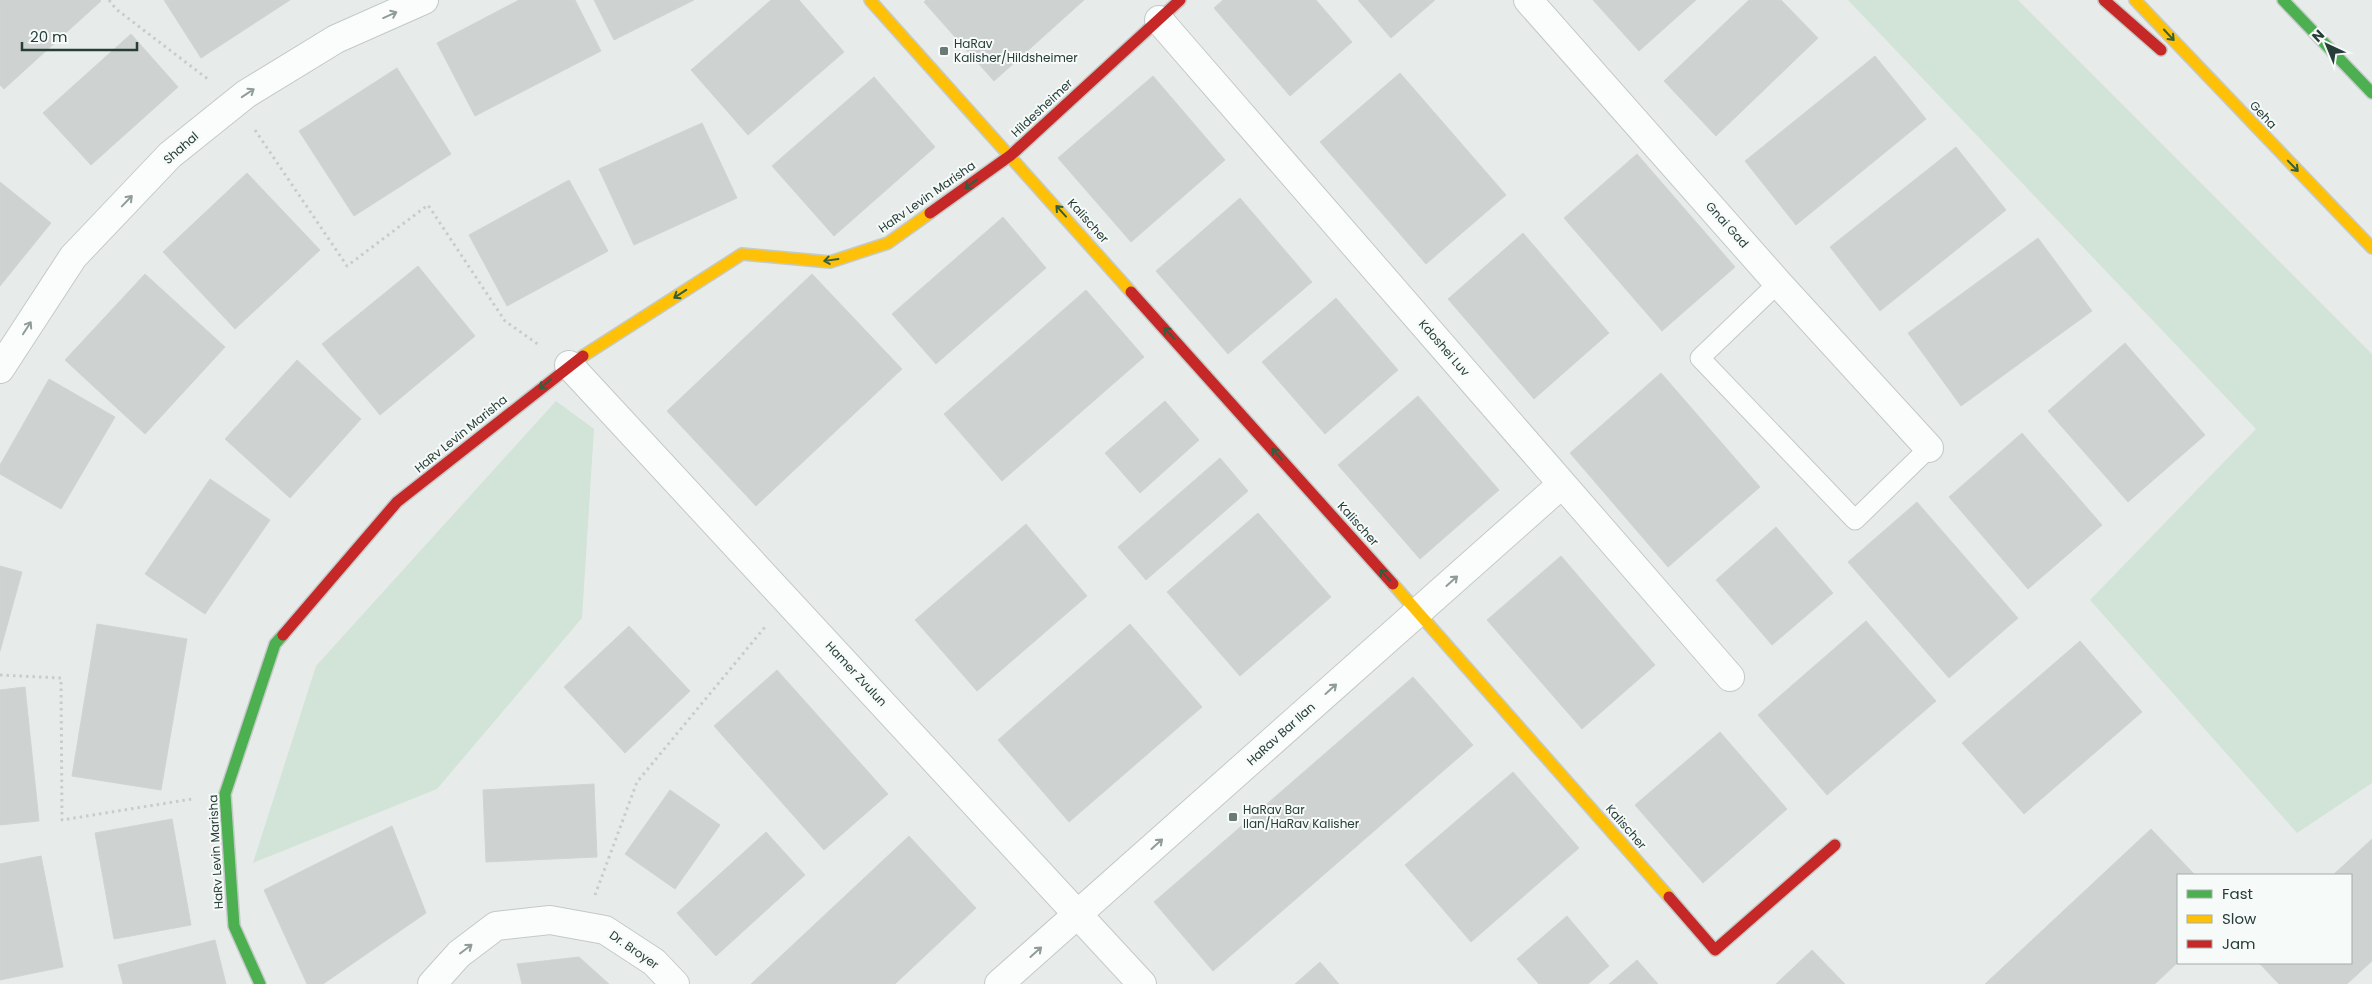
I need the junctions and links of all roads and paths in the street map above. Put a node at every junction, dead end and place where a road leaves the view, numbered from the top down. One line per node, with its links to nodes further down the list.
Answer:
1 (110, 0): 13 (path)
2 (424, 0): 13 (street, Shahal, one-way to 2)
3 (870, 0): 15 (main road, Kalischer)
4 (1180, 0): 9 (main road, Hildesheimer)
5 (1528, 0): 17 (street, Gnai Gad)
6 (2104, 0): 10 (main road)
7 (2135, 0): 14 (main road, Geha, one-way to 14)
8 (2284, 0): 12 (main road)
9 (1159, 20): 15 (main road, Hildesheimer); 21 (street, Kdoshei Luv)
10 (2171, 58)
11 (2186, 71): 14 (main road)
12 (2372, 92)
13 (236, 101): 18 (path); 19 (street, Shahal, one-way to 13)
14 (2275, 148): 16 (main road, Geha, one-way to 16)
15 (1011, 155): 18 (main road, HaRv Levin Marisha, one-way to 18); 23 (main road, Kalischer, one-way to 15)
16 (2372, 248)
17 (1778, 283): 20 (street, Gnai Gad); 20 (lane)
18 (569, 365): 22 (street, Hamer Zvulun); 26 (main road, HaRv Levin Marisha, one-way to 26)
19 (0, 368)
20 (1929, 448)
21 (1562, 484): 23 (street, HaRav Bar Ilan, one-way to 21); 25 (street, Kdoshei Luv)
22 (787, 600): 28 (street, Hamer Zvulun); 29 (path)
23 (1418, 612): 27 (main road, Kalischer); 28 (street, HaRav Bar Ilan, one-way to 23)
24 (0, 675): 26 (path)
25 (1730, 677)
26 (225, 794): 30 (main road, HaRv Levin Marisha)
27 (1835, 845)
28 (1078, 914): 33 (street, HaRav Bar Ilan, one-way to 28); 34 (street, Hamer Zvulun)
29 (583, 926): 31 (street, Dr. Broyer, one-way to 29); 32 (street, Dr. Broyer)
30 (260, 984)
31 (432, 984)
32 (675, 984)
33 (999, 984)
34 (1142, 984)

